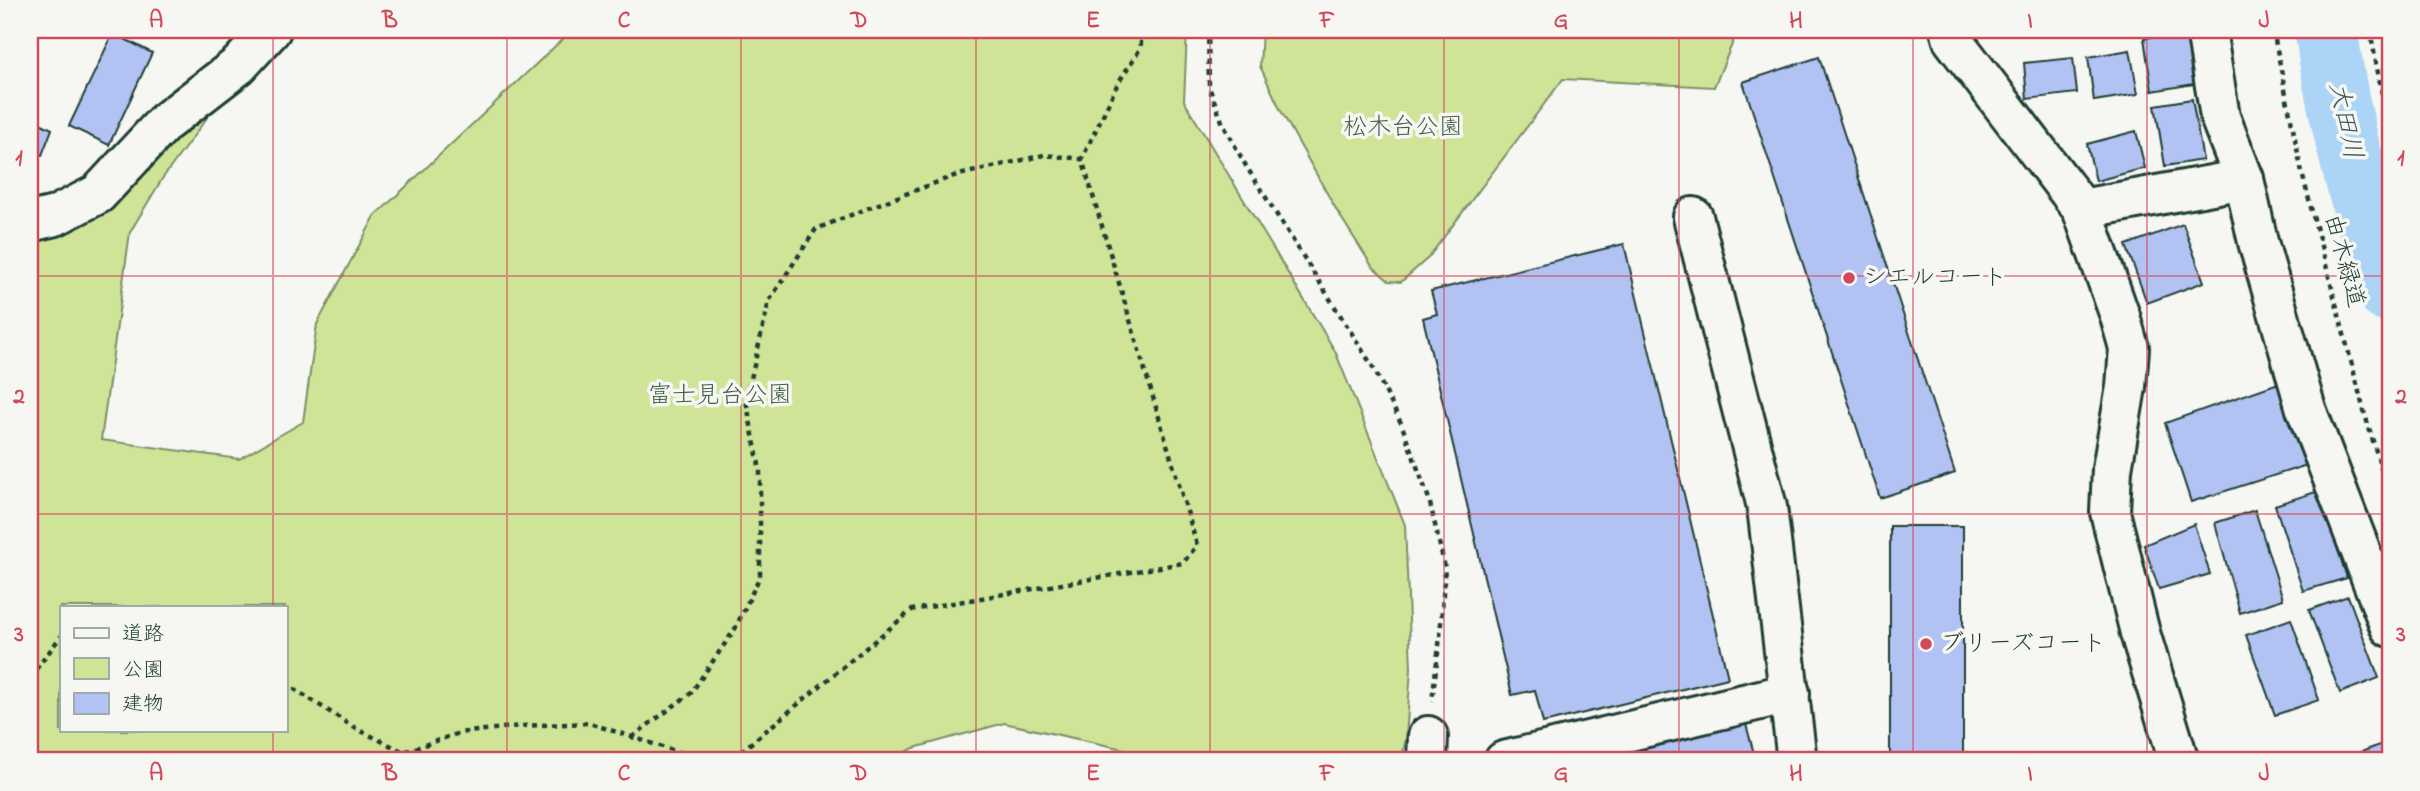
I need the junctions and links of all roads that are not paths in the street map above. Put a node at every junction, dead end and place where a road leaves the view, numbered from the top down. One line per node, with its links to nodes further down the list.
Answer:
1 (271, 30): 7 (street)
2 (1950, 30): 5 (street)
3 (2206, 30): 4 (street)
4 (2244, 179): 5 (street); 8 (street)
5 (2082, 209): 12 (street)
6 (1693, 217): 9 (street)
7 (30, 222)
8 (2390, 627)
9 (1790, 693): 10 (street); 11 (street)
10 (1504, 761)
11 (1797, 761)
12 (2179, 761)

